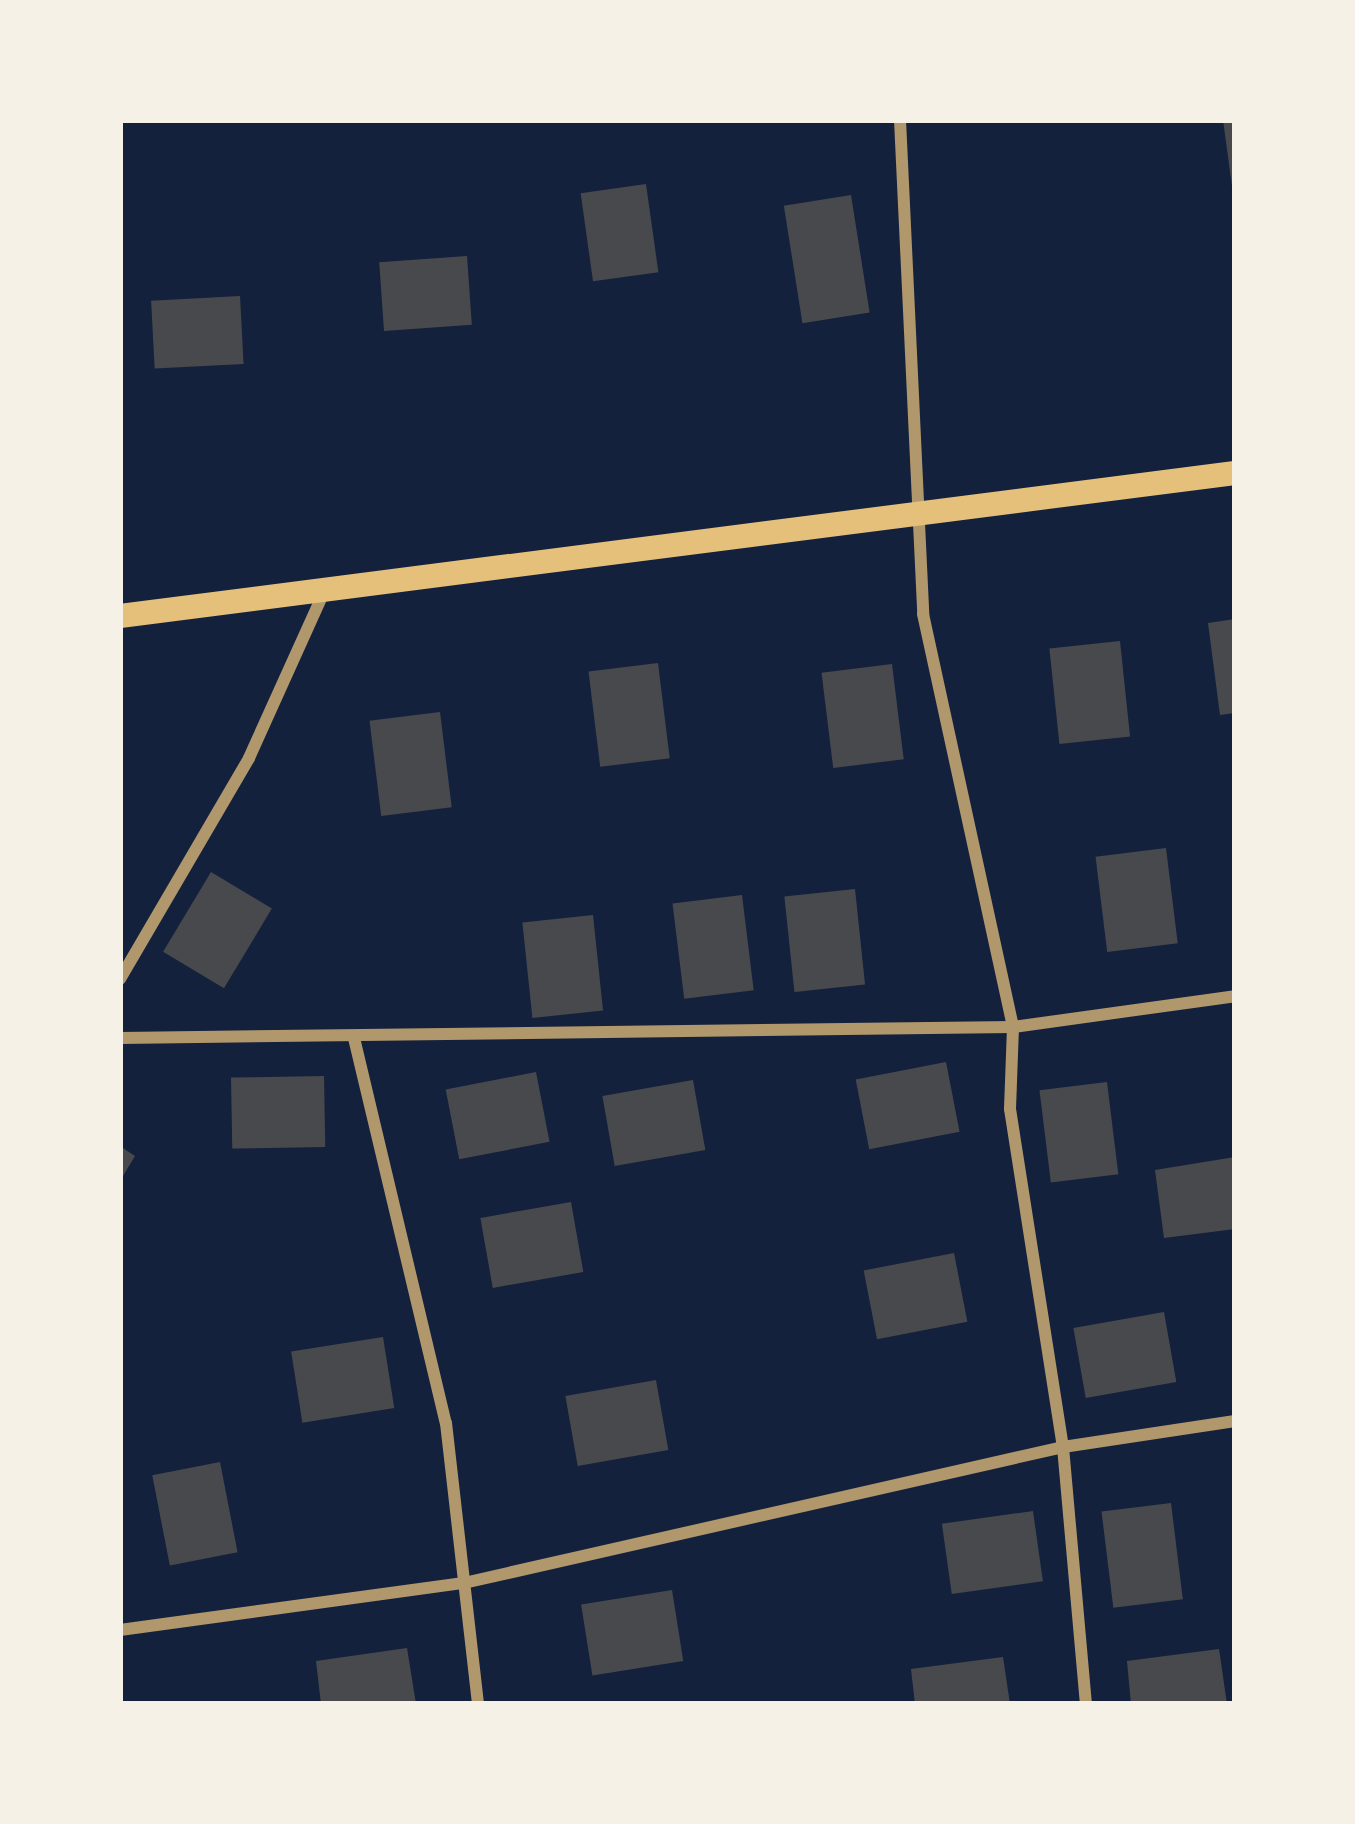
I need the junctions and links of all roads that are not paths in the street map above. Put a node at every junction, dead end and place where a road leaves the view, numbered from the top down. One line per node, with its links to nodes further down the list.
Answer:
1 (900, 120): 3 (street)
2 (1235, 473): 3 (main road)
3 (922, 517): 4 (main road); 8 (street)
4 (325, 591): 5 (main road); 6 (street)
5 (120, 616)
6 (120, 979)
7 (1235, 996): 8 (street)
8 (1013, 1027): 10 (street); 12 (street)
9 (120, 1038): 10 (street)
10 (354, 1038): 13 (street)
11 (1235, 1420): 12 (street)
12 (1063, 1448): 13 (street); 16 (street)
13 (464, 1583): 14 (street); 15 (street)
14 (120, 1630)
15 (478, 1704)
16 (1086, 1704)

